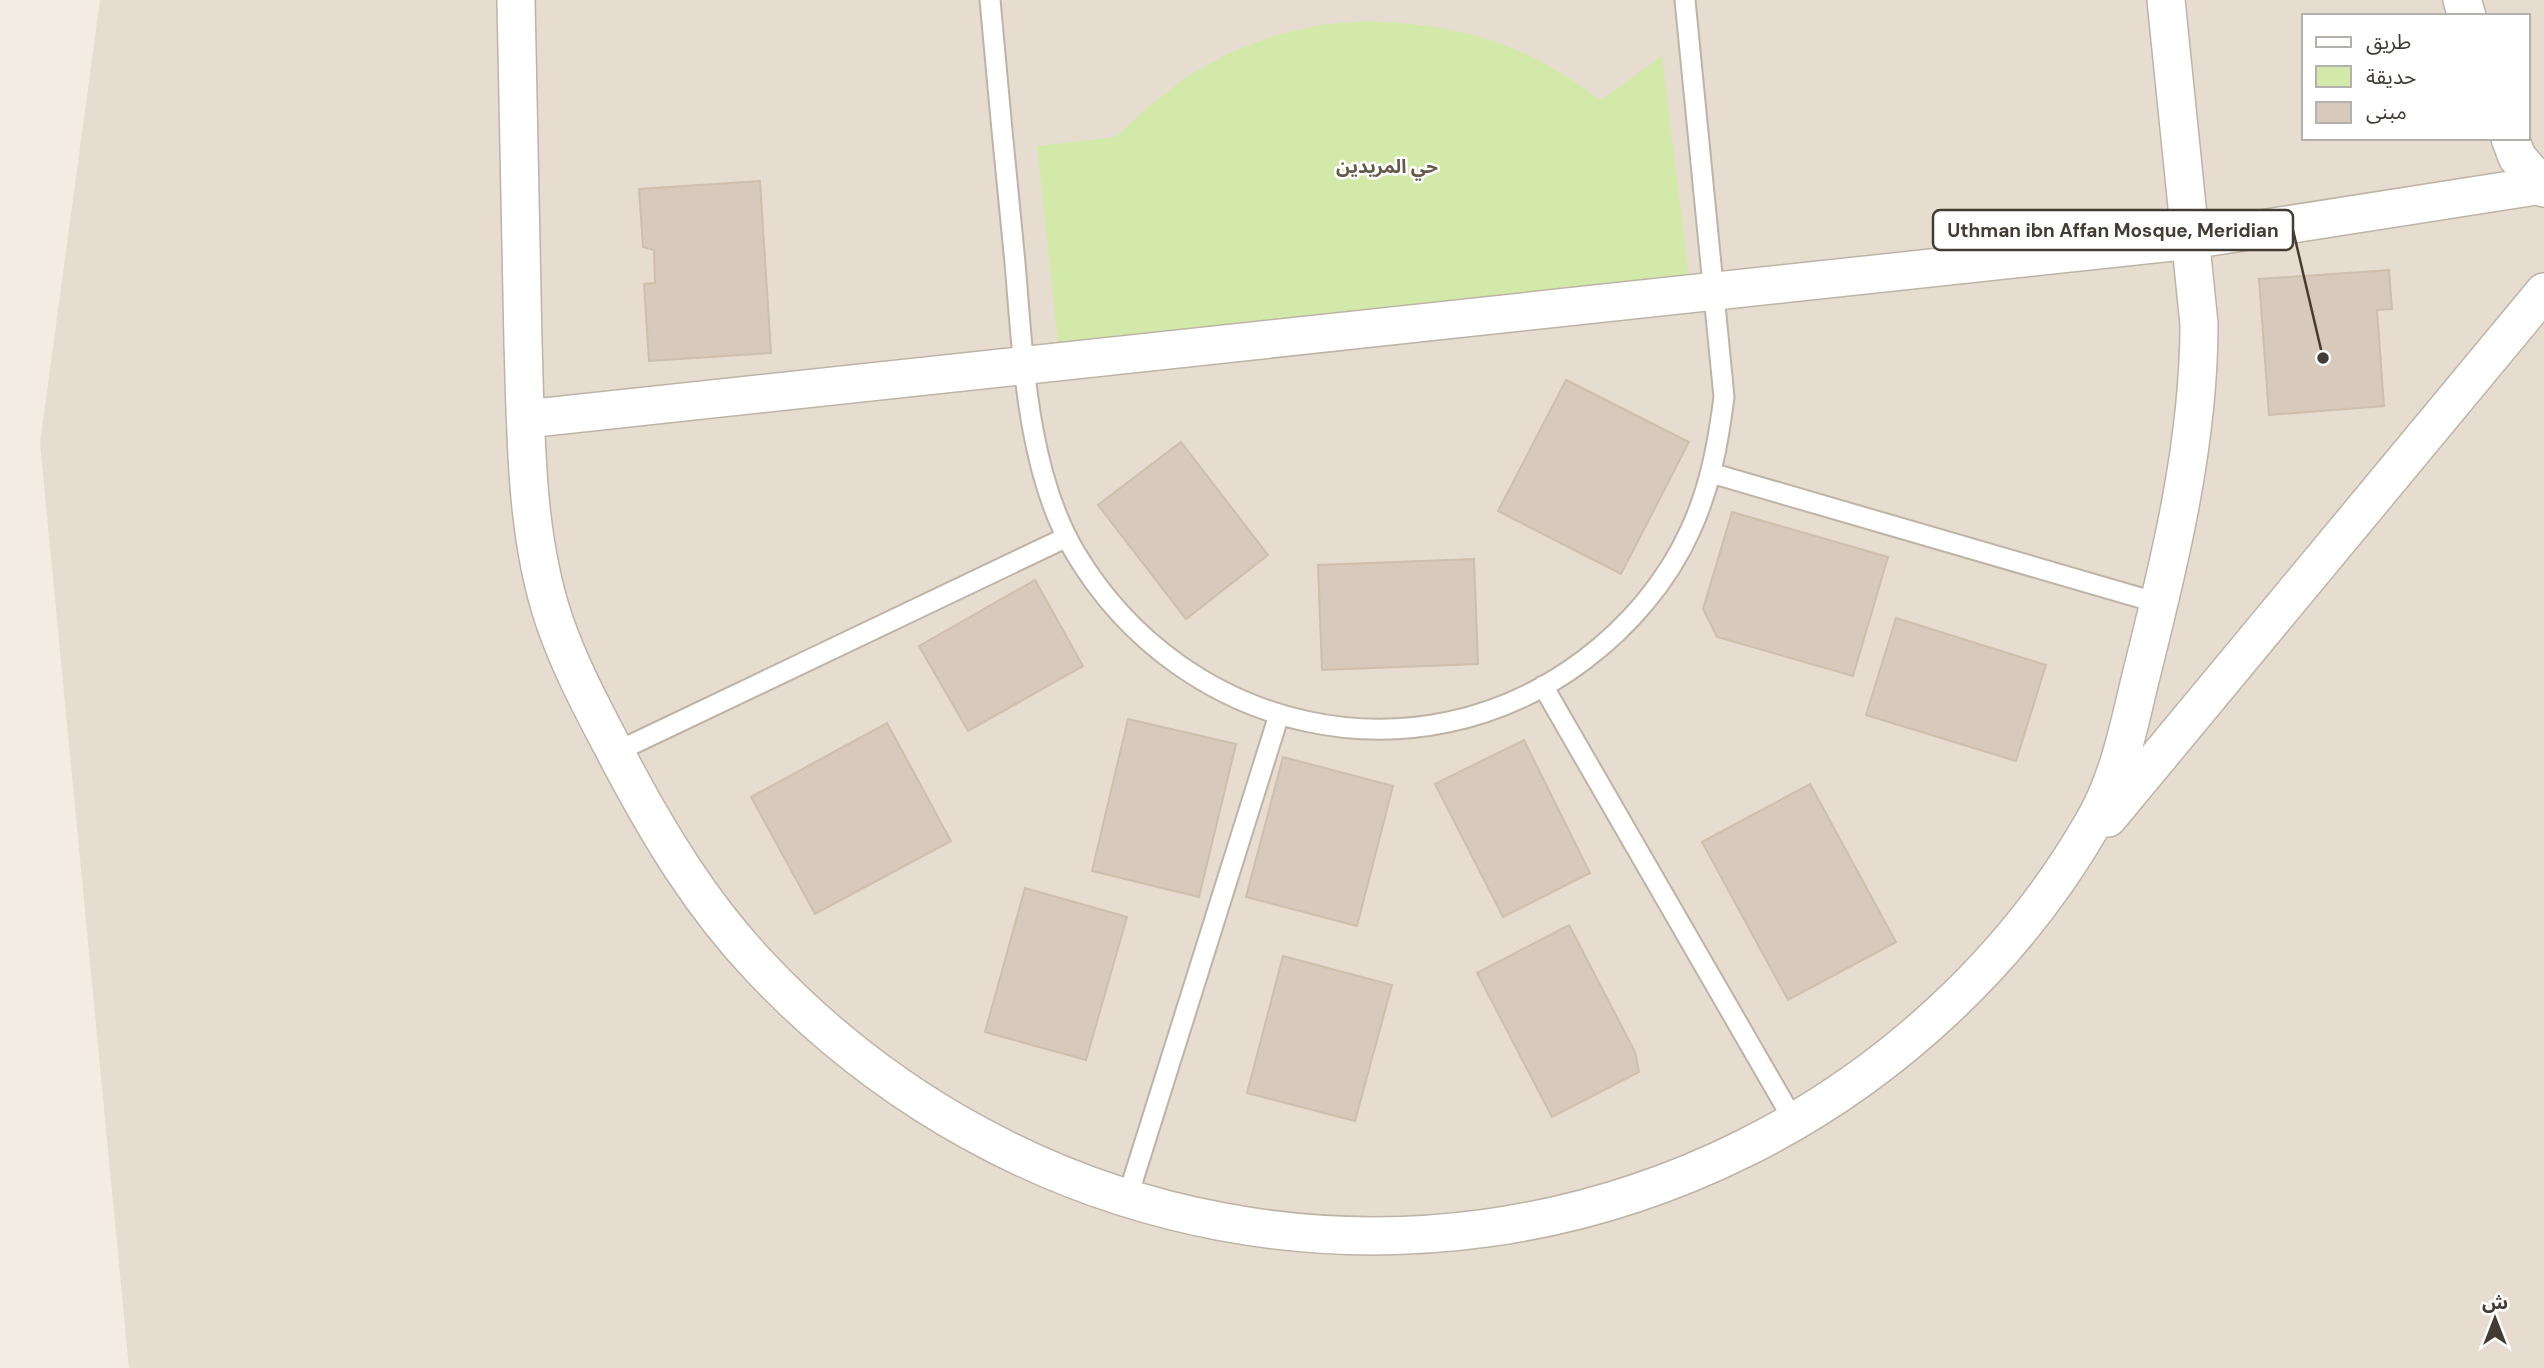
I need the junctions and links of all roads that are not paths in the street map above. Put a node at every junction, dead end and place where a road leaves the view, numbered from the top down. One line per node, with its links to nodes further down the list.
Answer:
1 (516, 0): 11 (street)
2 (990, 0): 10 (lane)
3 (1685, 0): 8 (lane)
4 (2166, 0): 7 (street)
5 (2511, 140): 6 (street)
6 (2543, 186): 7 (street)
7 (2191, 240): 8 (street); 14 (street)
8 (1715, 291): 10 (street); 12 (lane)
9 (2544, 292): 18 (street)
10 (1024, 365): 11 (street); 13 (lane)
11 (526, 419): 17 (street)
12 (1711, 473): 14 (lane); 15 (lane)
13 (1067, 537): 16 (lane); 17 (lane)
14 (2158, 603): 18 (street)
15 (1543, 686): 16 (lane); 19 (lane)
16 (1279, 715): 20 (lane)
17 (616, 752): 20 (street)
18 (2052, 886): 19 (street)
19 (1794, 1121): 20 (street)
20 (1127, 1199)

